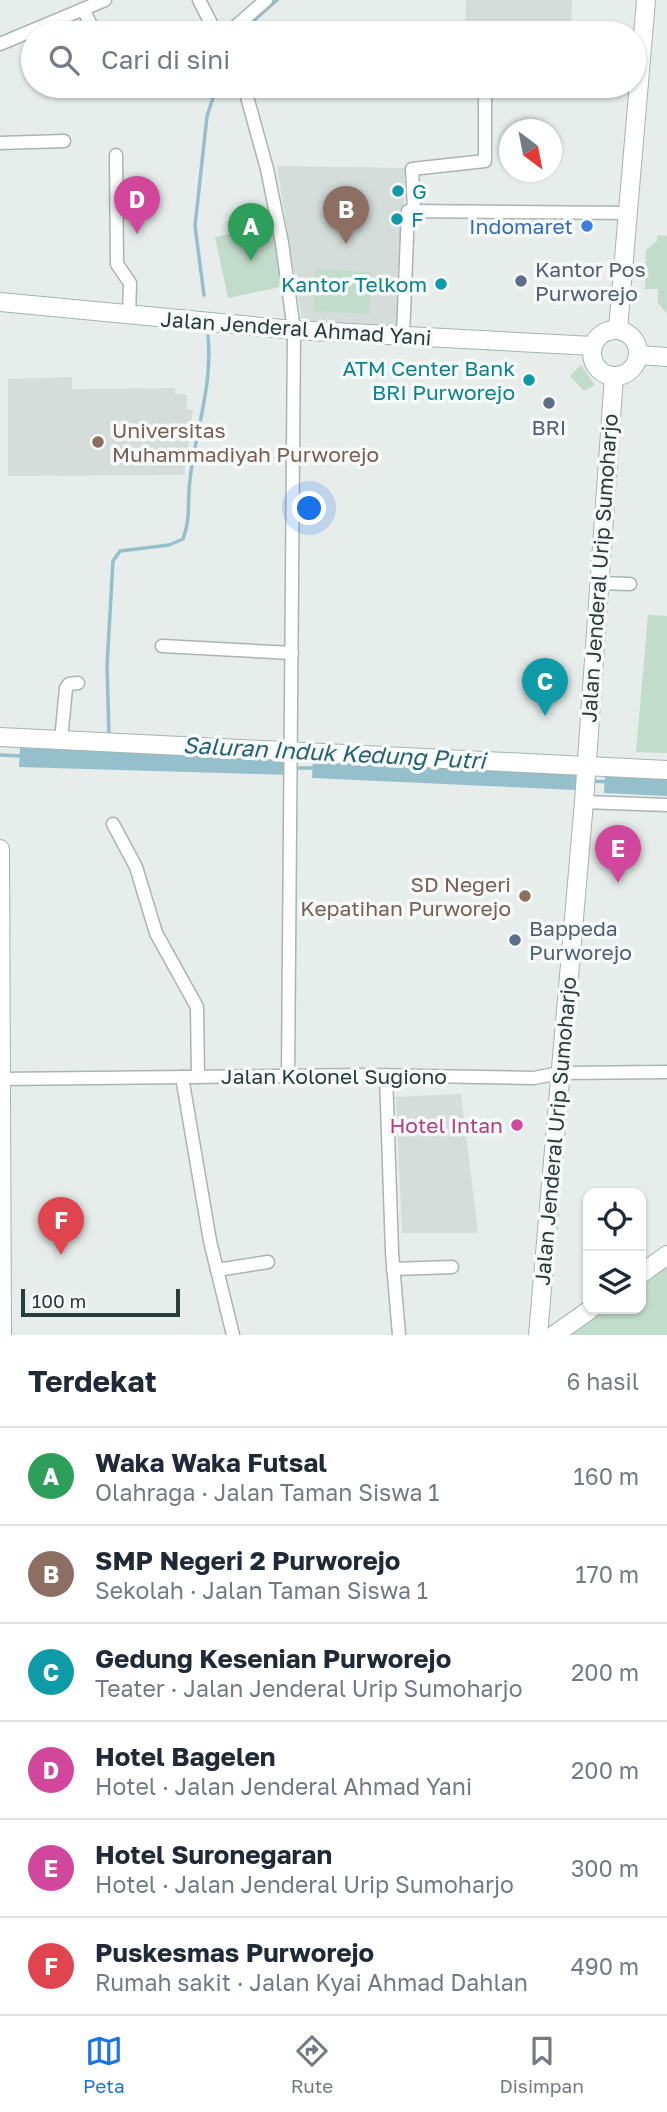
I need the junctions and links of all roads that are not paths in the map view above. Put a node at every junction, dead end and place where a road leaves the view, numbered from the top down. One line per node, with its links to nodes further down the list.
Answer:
1 (105, 0): 5 (street)
2 (199, 0): 8 (street)
3 (266, 0): 9 (street)
4 (646, 0): 10 (main road)
5 (83, 9): 6 (street); 7 (street)
6 (55, 21)
7 (88, 21)
8 (210, 21)
9 (242, 21)
10 (643, 21)
11 (21, 35): 12 (street)
12 (0, 44)
13 (247, 98): 24 (street)
14 (485, 98): 19 (street)
15 (635, 98): 20 (main road)
16 (64, 141): 17 (street)
17 (0, 143)
18 (116, 155): 22 (street)
19 (414, 211): 20 (street); 25 (street)
20 (628, 213): 23 (main road)
21 (0, 302): 22 (main road, Jalan Jenderal Ahmad Yani)
22 (129, 315): 24 (main road, Jalan Jenderal Ahmad Yani)
23 (618, 329): 26 (main road); 27 (main road)
24 (294, 330): 25 (main road, Jalan Jenderal Ahmad Yani); 33 (street)
25 (403, 336): 26 (main road, Jalan Jenderal Ahmad Yani)
26 (593, 346): 29 (main road)
27 (639, 355): 28 (main road); 29 (main road)
28 (667, 357)
29 (614, 376): 30 (main road, Jalan Jenderal Urip Sumoharjo)
30 (598, 583): 31 (street); 38 (main road, Jalan Jenderal Urip Sumoharjo)
31 (630, 584)
32 (162, 646): 33 (street)
33 (292, 653): 37 (street)
34 (78, 683): 36 (street)
35 (0, 737): 36 (main road)
36 (61, 740): 37 (main road)
37 (293, 753): 38 (main road); 47 (street)
38 (586, 769): 39 (main road); 40 (main road, Jalan Jenderal Urip Sumoharjo)
39 (667, 770)
40 (584, 802): 41 (street); 45 (main road, Jalan Jenderal Urip Sumoharjo)
41 (667, 805)
42 (113, 824): 49 (street)
43 (0, 849): 50 (main road)
44 (667, 1072): 45 (street, Jalan Kolonel Sugiono)
45 (559, 1073): 46 (street, Jalan Kolonel Sugiono); 60 (main road, Jalan Jenderal Urip Sumoharjo)
46 (386, 1075): 47 (street, Jalan Kolonel Sugiono); 55 (street)
47 (288, 1076): 49 (street, Jalan Kolonel Sugiono)
48 (182, 1077): 49 (street, Jalan Kolonel Sugiono); 50 (street, Jalan Kolonel Sugiono); 56 (street)
49 (198, 1077)
50 (0, 1079): 52 (main road)
51 (667, 1255): 57 (main road)
52 (1, 1258): 61 (main road)
53 (268, 1262): 56 (street)
54 (452, 1267): 55 (street)
55 (393, 1269): 63 (street)
56 (217, 1270): 62 (street)
57 (646, 1270)
58 (583, 1314): 60 (main road)
59 (584, 1314): 64 (main road)
60 (539, 1329)
61 (2, 1335)
62 (233, 1335)
63 (399, 1335)
64 (554, 1335)

